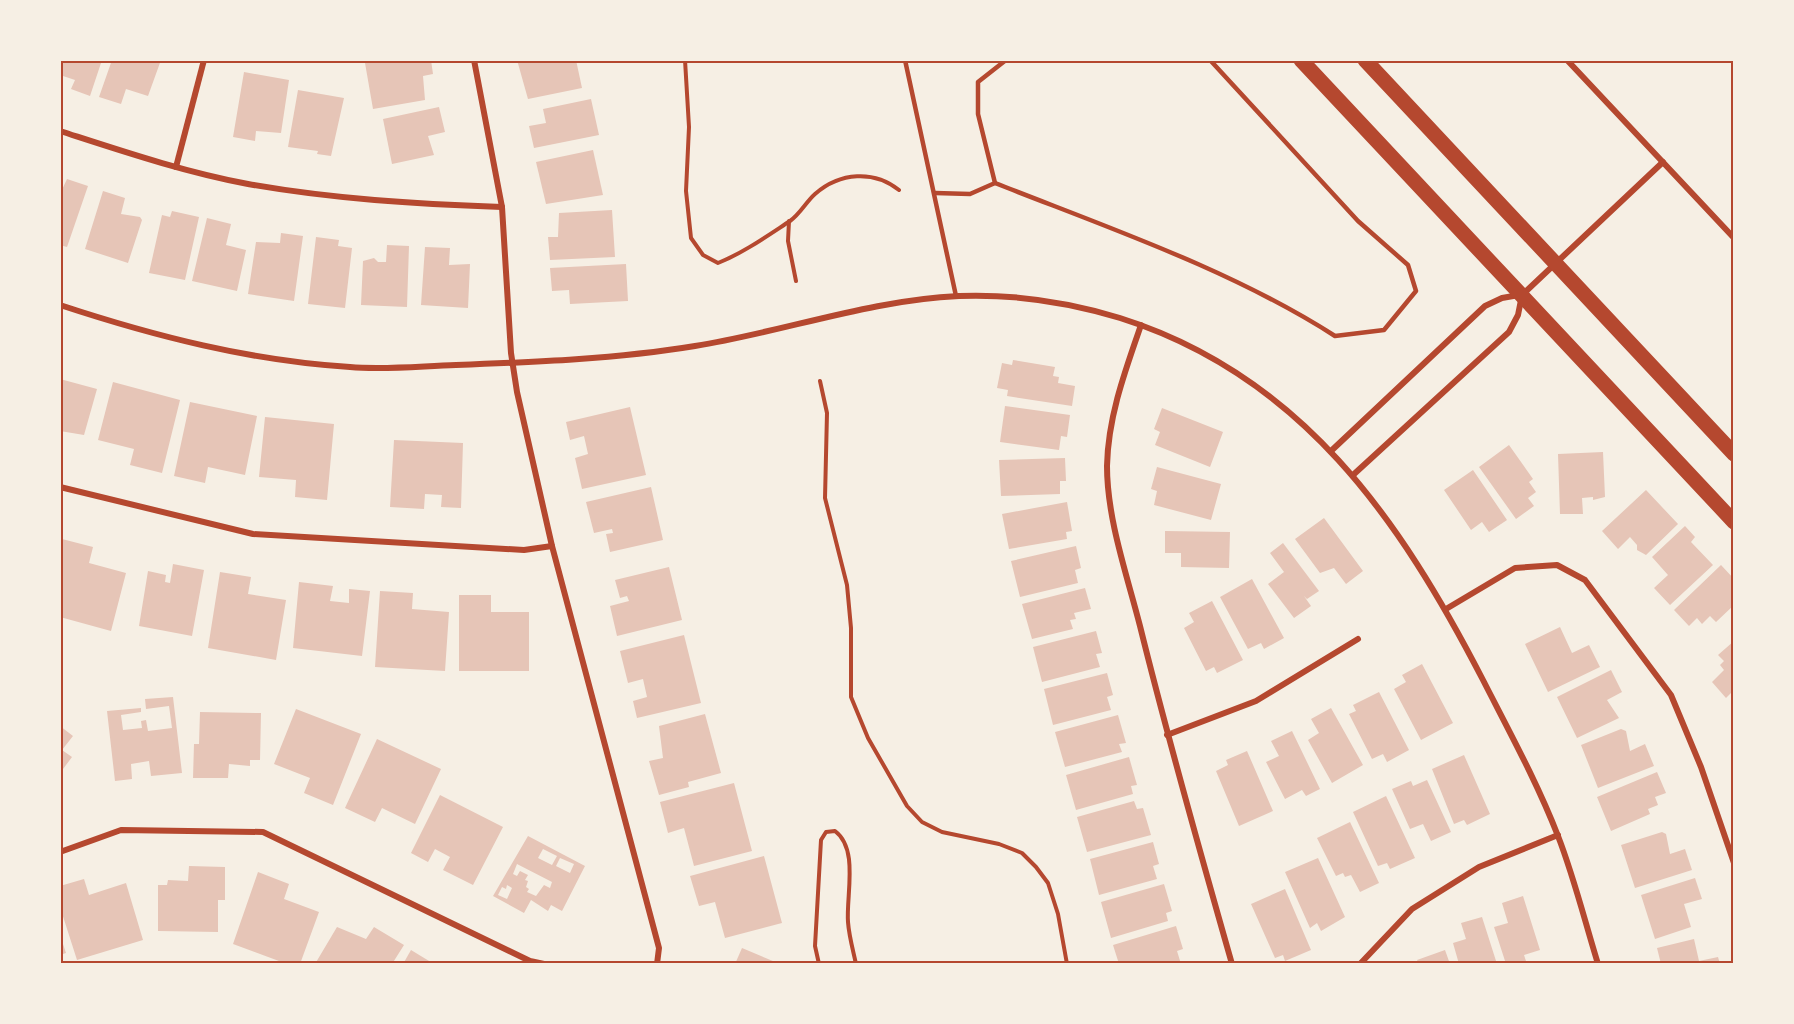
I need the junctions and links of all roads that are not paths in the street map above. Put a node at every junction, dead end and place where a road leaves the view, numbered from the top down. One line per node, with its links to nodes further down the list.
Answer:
1 (204, 60): 11 (street)
2 (474, 60): 14 (street)
3 (905, 60): 13 (lane)
4 (1006, 60): 12 (lane)
5 (1210, 60): 12 (lane)
6 (1301, 60): 17 (main road)
7 (1365, 60): 16 (main road)
8 (1567, 60): 10 (street)
9 (60, 131): 11 (street)
10 (1663, 162): 15 (street); 16 (street)
11 (176, 167): 14 (street)
12 (995, 183): 13 (lane)
13 (935, 193): 18 (lane)
14 (502, 207): 21 (street)
15 (1734, 238)
16 (1556, 263): 17 (street); 23 (main road)
17 (1522, 295): 22 (street); 24 (street); 26 (main road)
18 (956, 296): 20 (street); 21 (street)
19 (60, 305): 21 (street)
20 (1141, 325): 22 (street); 30 (street)
21 (513, 363): 27 (street)
22 (1331, 451): 24 (street)
23 (1734, 454)
24 (1353, 476): 28 (street)
25 (60, 487): 27 (street)
26 (1734, 522)
27 (552, 546): 35 (street)
28 (1446, 609): 31 (street); 33 (street)
29 (1358, 639): 30 (street)
30 (1167, 735): 36 (street)
31 (1558, 836): 37 (street); 38 (street)
32 (60, 852): 34 (street)
33 (1734, 863)
34 (544, 964)
35 (657, 964)
36 (1232, 964)
37 (1360, 964)
38 (1598, 964)

